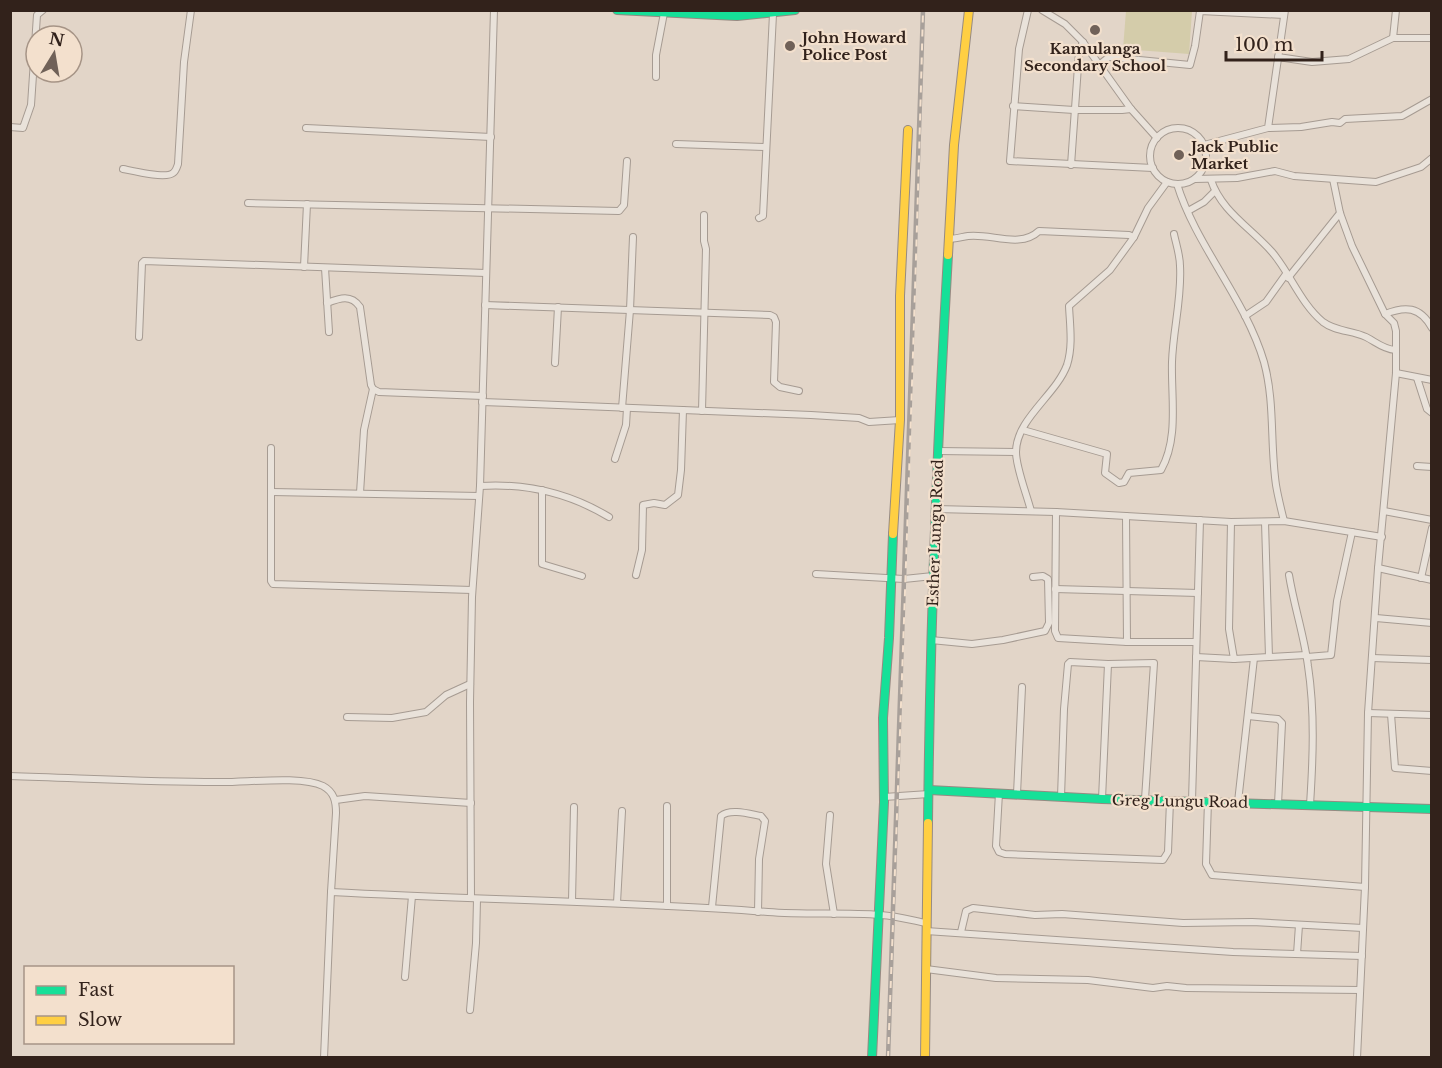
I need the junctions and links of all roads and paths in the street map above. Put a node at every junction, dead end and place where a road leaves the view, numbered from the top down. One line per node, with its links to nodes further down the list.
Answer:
1 (43, 10): 24 (street)
2 (191, 10): 37 (street)
3 (494, 10): 28 (street)
4 (617, 10): 10 (street)
5 (969, 10): 54 (street, Esther Lungu Road)
6 (1028, 10): 21 (street)
7 (1042, 10): 16 (street)
8 (1396, 10): 14 (street)
9 (791, 11): 13 (street)
10 (664, 13): 11 (street); 19 (street)
11 (737, 13): 13 (street)
12 (1285, 13): 17 (street); 18 (street)
13 (773, 14): 32 (street)
14 (1393, 38): 15 (street); 17 (street)
15 (1431, 38)
16 (1083, 42): 18 (street); 23 (street)
17 (1278, 57): 26 (street)
18 (1100, 64): 22 (street)
19 (656, 77)
20 (1431, 99): 26 (street)
21 (1013, 106): 23 (street); 35 (street)
22 (1131, 109): 23 (street); 29 (street)
23 (1074, 110): 35 (street)
24 (10, 127)
25 (306, 128): 28 (street)
26 (1268, 128): 31 (street)
27 (909, 130): 81 (street)
28 (491, 137): 46 (street)
29 (1157, 138): 31 (street); 36 (street)
30 (676, 144): 32 (street)
31 (1204, 145): 39 (street)
32 (765, 147): 50 (street)
33 (1431, 158): 38 (street)
34 (627, 161): 46 (street)
35 (1071, 165): 36 (street)
36 (1153, 168): 41 (street)
37 (123, 170)
38 (1333, 178): 40 (street); 48 (street)
39 (1195, 179): 40 (street); 42 (street)
40 (1211, 180): 43 (street)
41 (1167, 182): 42 (street); 53 (street)
42 (1177, 184): 47 (street)
43 (1215, 191): 47 (street); 58 (street)
44 (248, 203): 45 (street)
45 (307, 204): 46 (street); 55 (street)
46 (488, 207): 57 (street)
47 (1188, 211): 65 (street)
48 (1340, 213): 58 (street); 64 (street)
49 (704, 214): 63 (street)
50 (759, 218)
51 (1174, 234): 82 (street)
52 (633, 237): 62 (street)
53 (1134, 237): 54 (street); 82 (street)
54 (948, 239): 84 (street, Esther Lungu Road)
55 (304, 267): 56 (street); 68 (street)
56 (326, 268): 57 (street); 59 (street)
57 (486, 273): 60 (street)
58 (1287, 276): 65 (street); 69 (street)
59 (327, 303): 67 (street); 74 (street)
60 (485, 305): 61 (street); 76 (street)
61 (558, 307): 62 (street); 70 (street)
62 (630, 310): 63 (street); 77 (street)
63 (704, 311): 75 (street); 79 (street)
64 (1385, 314): 66 (street); 69 (street)
65 (1245, 316): 102 (street)
66 (1431, 327)
67 (329, 332)
68 (139, 337)
69 (1395, 350): 71 (street)
70 (555, 363)
71 (1396, 373): 72 (street); 96 (street)
72 (1418, 378): 73 (street); 80 (street)
73 (1431, 380)
74 (373, 389): 76 (street); 92 (street)
75 (799, 391)
76 (482, 399): 77 (street); 89 (street)
77 (624, 408): 78 (street); 86 (street)
78 (683, 410): 79 (street); 109 (street)
79 (702, 411): 81 (street)
80 (1431, 413)
81 (900, 420): 115 (street)
82 (1023, 430): 85 (street)
83 (270, 448): 91 (street)
84 (938, 451): 85 (street); 94 (street, Esther Lungu Road)
85 (1016, 452): 95 (street)
86 (615, 459)
87 (1417, 466): 88 (street)
88 (1431, 467)
89 (480, 486): 90 (street); 93 (street)
90 (542, 490): 99 (street); 112 (street)
91 (272, 492): 92 (street); 119 (street)
92 (360, 493): 93 (street)
93 (479, 496): 119 (street)
94 (936, 509): 95 (street); 113 (street, Esther Lungu Road)
95 (1031, 511): 97 (street)
96 (1384, 511): 101 (street); 107 (street)
97 (1056, 512): 98 (street); 118 (street)
98 (1126, 516): 100 (street); 120 (street)
99 (609, 517)
100 (1200, 520): 103 (street); 121 (street)
101 (1431, 520)
102 (1284, 521): 104 (street); 106 (street)
103 (1231, 522): 104 (street); 130 (street)
104 (1265, 522): 129 (street)
105 (1431, 528): 116 (street)
106 (1352, 532): 107 (street); 127 (street)
107 (1382, 537): 108 (street)
108 (1378, 568): 116 (street); 122 (street)
109 (636, 574)
110 (816, 574): 115 (street)
111 (1289, 575): 127 (street)
112 (582, 576)
113 (933, 576): 115 (street); 124 (street, Esther Lungu Road)
114 (1033, 577): 124 (street)
115 (891, 578): 147 (street)
116 (1421, 578): 117 (street)
117 (1431, 580)
118 (1055, 589): 120 (street); 125 (street)
119 (472, 590): 135 (street)
120 (1126, 592): 121 (street); 125 (street)
121 (1198, 593): 126 (street)
122 (1376, 618): 123 (street); 132 (street)
123 (1431, 623)
124 (931, 640): 144 (street, Esther Lungu Road)
125 (1126, 642): 126 (street)
126 (1196, 642): 128 (street)
127 (1307, 656): 129 (street); 158 (street)
128 (1196, 657): 130 (street); 153 (street)
129 (1269, 657): 131 (street)
130 (1234, 658): 131 (street)
131 (1254, 658): 140 (street)
132 (1372, 658): 133 (street); 137 (street)
133 (1431, 660)
134 (1108, 664): 148 (street); 149 (street); 150 (street)
135 (470, 684): 141 (street); 156 (street)
136 (1022, 687): 146 (street)
137 (1368, 713): 138 (street); 161 (street)
138 (1391, 714): 139 (street); 142 (street)
139 (1431, 715)
140 (1248, 716): 155 (street); 157 (street)
141 (347, 717)
142 (1431, 771)
143 (10, 776): 151 (street)
144 (929, 792): 145 (street, Greg Lungu Road); 147 (street); 177 (street, Esther Lungu Road)
145 (999, 793): 146 (street, Greg Lungu Road); 152 (street)
146 (1017, 794): 148 (street, Greg Lungu Road)
147 (884, 797): 175 (street)
148 (1061, 797): 149 (street, Greg Lungu Road)
149 (1102, 799): 150 (street, Greg Lungu Road)
150 (1145, 799): 152 (street, Greg Lungu Road)
151 (336, 800): 156 (street); 166 (street)
152 (1170, 801): 153 (street, Greg Lungu Road)
153 (1192, 801): 154 (street, Greg Lungu Road)
154 (1208, 801): 155 (street, Greg Lungu Road); 165 (street)
155 (1238, 802): 157 (street, Greg Lungu Road)
156 (471, 803): 168 (street)
157 (1278, 804): 158 (street, Greg Lungu Road)
158 (1310, 805): 161 (street, Greg Lungu Road)
159 (667, 806): 171 (street)
160 (574, 807): 169 (street)
161 (1366, 807): 162 (street, Greg Lungu Road); 165 (street)
162 (1431, 808)
163 (622, 811): 170 (street)
164 (830, 815): 174 (street)
165 (1365, 888): 178 (street)
166 (331, 892): 167 (street); 186 (street)
167 (412, 896): 168 (street); 183 (street)
168 (474, 898): 169 (street); 185 (street)
169 (572, 901): 170 (street)
170 (617, 903): 171 (street)
171 (667, 906): 172 (street)
172 (712, 908): 173 (street); 173 (street)
173 (758, 912): 174 (street)
174 (834, 914): 175 (street)
175 (880, 914): 177 (street); 187 (street)
176 (1299, 925): 178 (street); 179 (street); 180 (street)
177 (926, 927): 179 (street); 182 (street, Esther Lungu Road)
178 (1363, 928): 181 (street)
179 (961, 933): 180 (street)
180 (1297, 954): 181 (street)
181 (1362, 957): 184 (street)
182 (926, 969): 184 (street); 188 (street, Esther Lungu Road)
183 (405, 977)
184 (1360, 990): 189 (street)
185 (470, 1010)
186 (324, 1058)
187 (873, 1058)
188 (925, 1058)
189 (1357, 1058)

